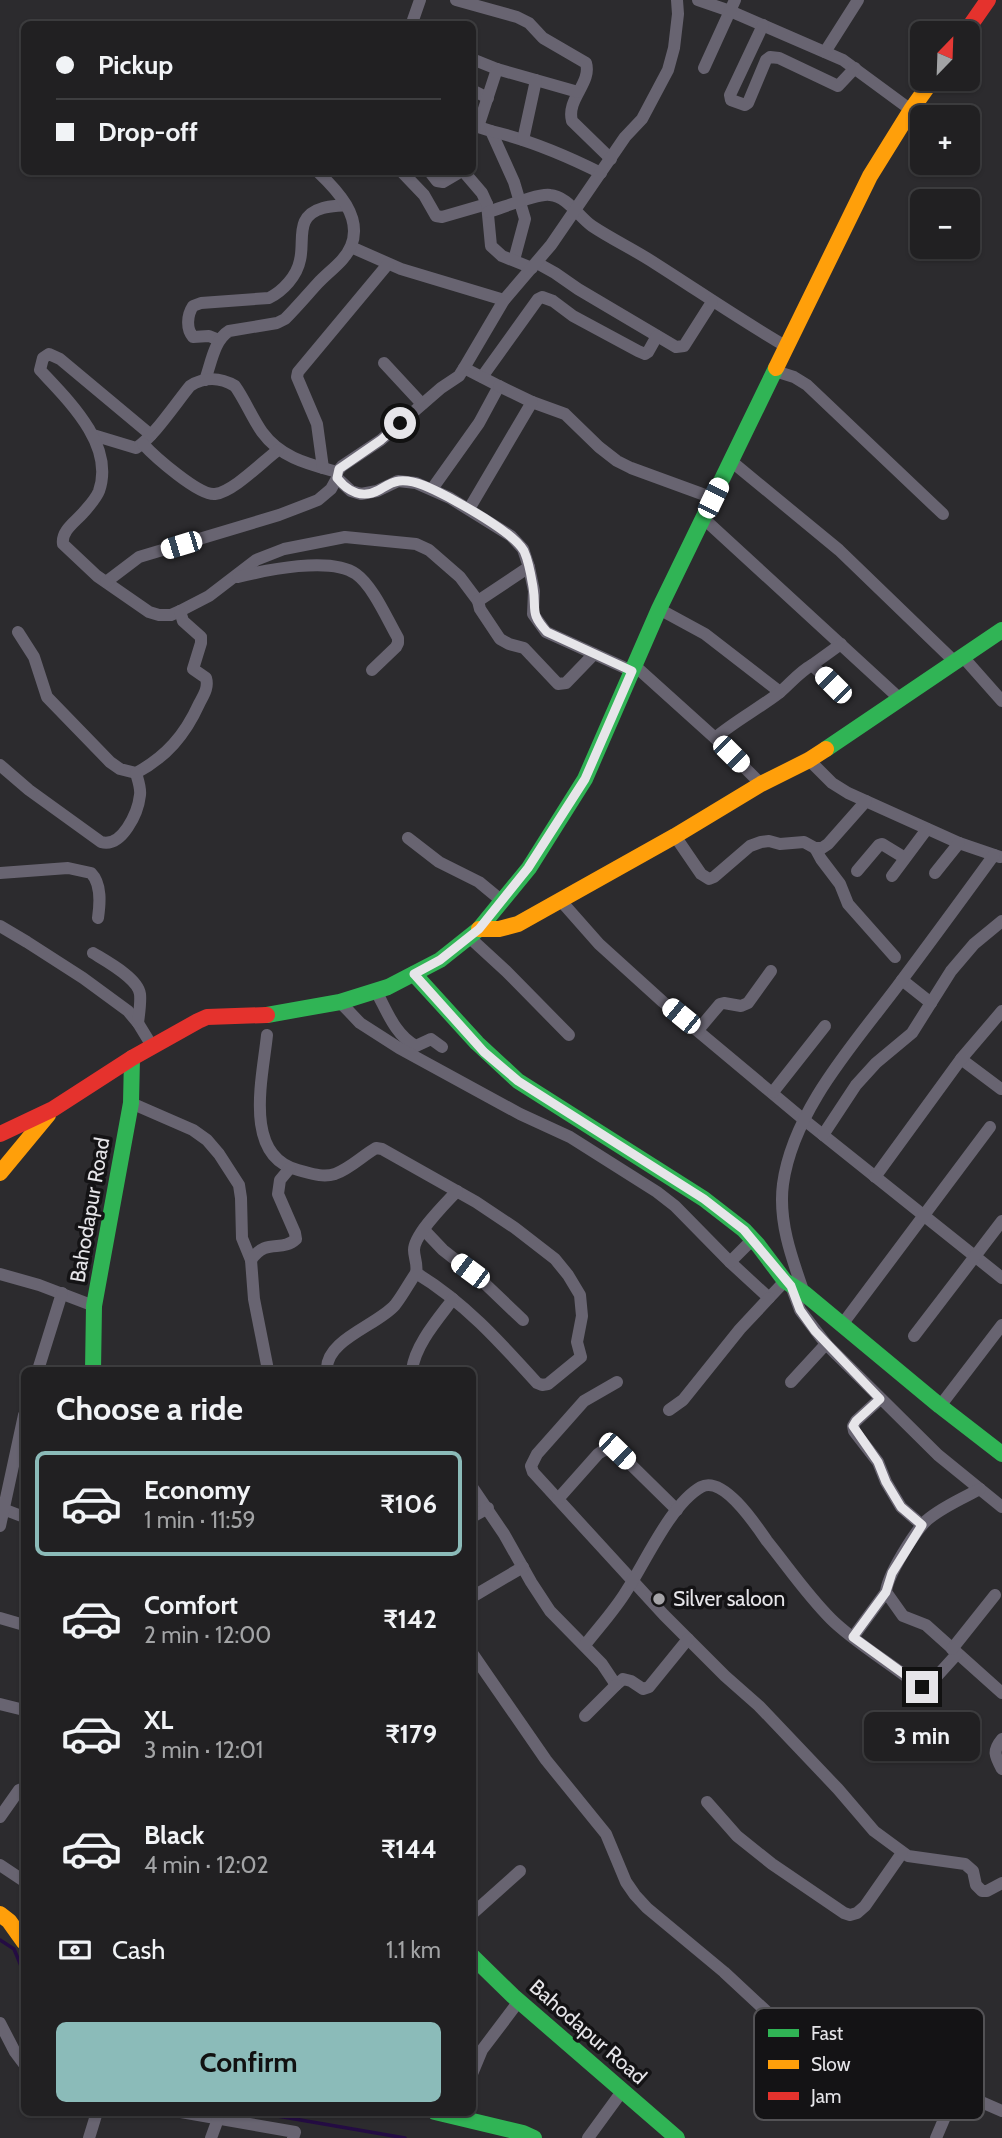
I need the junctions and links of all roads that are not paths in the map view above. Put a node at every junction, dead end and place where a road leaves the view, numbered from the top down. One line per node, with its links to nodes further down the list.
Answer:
1 (420, 0): 8 (street)
2 (456, 0): 18 (street)
3 (677, 0): 24 (street)
4 (698, 0): 7 (street)
5 (858, 0): 11 (street)
6 (988, 0): 9 (main road)
7 (732, 5): 10 (street); 13 (street)
8 (413, 21)
9 (973, 21)
10 (763, 25): 11 (street); 14 (street)
11 (825, 52): 14 (street)
12 (476, 61): 15 (street)
13 (704, 68)
14 (855, 68): 20 (street)
15 (498, 69): 16 (street); 19 (street)
16 (536, 80): 18 (street); 23 (street)
17 (476, 92): 19 (street)
18 (578, 92): 24 (street)
19 (488, 98): 22 (street)
20 (910, 109)
21 (910, 112): 48 (main road)
22 (480, 128): 23 (street); 31 (street)
23 (523, 140): 25 (street)
24 (611, 159): 25 (street)
25 (601, 173): 34 (street)
26 (321, 175): 32 (street)
27 (405, 175): 33 (street)
28 (432, 175): 29 (street)
29 (456, 175)
30 (465, 175): 33 (street)
31 (520, 202): 33 (street); 34 (street); 36 (street)
32 (345, 205): 35 (street); 46 (street)
33 (487, 208): 36 (street)
34 (575, 210): 38 (street); 40 (street)
35 (351, 247): 37 (street); 46 (street)
36 (514, 260): 38 (street)
37 (388, 264): 39 (street); 61 (street)
38 (534, 266): 39 (street); 42 (street)
39 (508, 296): 41 (street); 44 (street)
40 (712, 302): 45 (street); 48 (street)
41 (533, 305): 43 (street); 47 (street)
42 (611, 308): 43 (street); 45 (street)
43 (599, 330): 45 (street)
44 (482, 335): 47 (street); 50 (street)
45 (657, 336)
46 (219, 340): 53 (street)
47 (503, 346): 52 (street)
48 (787, 347): 51 (main road)
49 (384, 363): 56 (street)
50 (464, 368): 52 (street); 56 (street)
51 (775, 371): 60 (main road); 66 (street)
52 (482, 377): 54 (street)
53 (205, 380): 58 (street); 59 (street)
54 (499, 386): 55 (street); 63 (street)
55 (532, 402): 64 (street); 65 (street)
56 (422, 404): 62 (street)
57 (93, 435): 58 (street); 58 (street); 70 (street)
58 (147, 440): 59 (street)
59 (278, 450): 61 (street)
60 (731, 461): 64 (main road); 78 (street)
61 (323, 468): 62 (street)
62 (337, 475): 63 (street); 70 (street)
63 (432, 489): 65 (street)
64 (713, 498): 67 (main road)
65 (469, 509): 68 (street)
66 (943, 514)
67 (703, 518): 72 (main road); 76 (street)
68 (529, 567): 71 (street); 77 (street)
69 (234, 578): 71 (street); 73 (street); 81 (street)
70 (106, 582): 73 (street)
71 (478, 601): 77 (street)
72 (659, 609): 80 (main road); 83 (street)
73 (180, 611): 89 (street)
74 (1002, 630): 78 (main road)
75 (18, 632): 89 (street)
76 (841, 644): 79 (street); 84 (street)
77 (594, 654): 80 (street)
78 (959, 659): 84 (main road); 85 (street)
79 (812, 665): 82 (street); 83 (street)
80 (633, 668): 86 (street); 103 (main road)
81 (372, 670)
82 (833, 685)
83 (780, 692): 86 (street)
84 (899, 698): 87 (main road)
85 (1002, 701)
86 (716, 738): 90 (street)
87 (809, 760): 90 (main road); 91 (street)
88 (0, 765): 89 (street)
89 (136, 773)
90 (761, 784): 93 (main road)
91 (866, 801): 92 (street); 96 (street)
92 (927, 828): 95 (street); 98 (street)
93 (675, 836): 96 (street); 104 (main road)
94 (408, 838): 103 (street)
95 (959, 843): 97 (street); 101 (street)
96 (815, 848): 110 (street)
97 (998, 856): 113 (street)
98 (905, 858): 99 (street); 102 (street)
99 (857, 870)
100 (0, 873): 105 (street)
101 (935, 873)
102 (892, 876)
103 (502, 901): 108 (main road)
104 (561, 901): 108 (main road); 120 (street)
105 (98, 919)
106 (1002, 921): 116 (street)
107 (0, 926): 118 (street)
108 (474, 933): 112 (main road); 122 (street)
109 (93, 953): 118 (street)
110 (895, 957)
111 (771, 971): 120 (street)
112 (414, 974): 114 (main road); 142 (main road)
113 (902, 980): 116 (street); 131 (street)
114 (376, 991): 115 (main road); 124 (street)
115 (340, 1003): 123 (main road); 145 (street)
116 (931, 1003): 134 (street)
117 (1002, 1011): 126 (street)
118 (138, 1023): 123 (street)
119 (825, 1026): 128 (street)
120 (698, 1030): 128 (street)
121 (267, 1035): 135 (street)
122 (569, 1035)
123 (152, 1046): 125 (main road)
124 (442, 1046)
125 (132, 1058): 129 (main road, Bahodapur Road); 130 (main road)
126 (961, 1059): 127 (street); 137 (street)
127 (1002, 1089)
128 (773, 1092): 131 (street)
129 (131, 1102): 144 (street); 153 (main road, Bahodapur Road)
130 (53, 1109): 133 (main road); 136 (main road)
131 (803, 1119): 134 (street); 149 (street)
132 (990, 1127): 139 (street)
133 (0, 1134)
134 (823, 1135): 137 (street)
135 (290, 1168): 138 (street); 144 (street)
136 (0, 1173)
137 (875, 1177): 139 (street)
138 (457, 1191): 141 (street); 152 (street)
139 (924, 1215): 143 (street); 156 (street)
140 (1002, 1221): 143 (street)
141 (424, 1230): 146 (street); 154 (street)
142 (752, 1239): 145 (street); 149 (main road)
143 (976, 1256): 148 (street); 157 (street)
144 (251, 1261): 161 (street)
145 (730, 1262): 151 (street)
146 (416, 1272): 152 (street); 162 (street)
147 (0, 1274): 150 (street)
148 (1002, 1278)
149 (793, 1287): 151 (street); 156 (main road); 158 (street)
150 (62, 1293): 153 (street); 159 (street)
151 (769, 1298): 168 (street)
152 (453, 1299): 163 (street)
153 (94, 1306): 160 (main road, Bahodapur Road)
154 (523, 1320)
155 (1002, 1325): 167 (street)
156 (841, 1326): 167 (main road)
157 (914, 1336)
158 (826, 1344): 165 (street); 166 (street)
159 (39, 1367)
160 (93, 1367)
161 (267, 1367)
162 (327, 1367)
163 (412, 1367)
164 (617, 1382): 173 (street)
165 (791, 1382)
166 (880, 1399): 171 (street); 181 (street)
167 (940, 1406): 170 (main road)
168 (669, 1410)
169 (21, 1428): 176 (street)
170 (1002, 1454)
171 (980, 1489): 174 (street); 181 (street)
172 (476, 1492): 175 (street)
173 (558, 1499): 177 (street); 183 (street)
174 (1002, 1507)
175 (488, 1508): 178 (street); 182 (street)
176 (3, 1509): 179 (street); 180 (street)
177 (677, 1510): 183 (street); 189 (street)
178 (476, 1515)
179 (21, 1516)
180 (0, 1525)
181 (922, 1525): 184 (street)
182 (523, 1567): 185 (street); 191 (street)
183 (633, 1581): 190 (street); 191 (street)
184 (886, 1592): 189 (street); 192 (street)
185 (476, 1595)
186 (995, 1595): 192 (street)
187 (0, 1618): 188 (street)
188 (21, 1624)
189 (853, 1637): 192 (street)
190 (688, 1639): 194 (street); 204 (street)
191 (585, 1645): 194 (street)
192 (954, 1651): 195 (street)
193 (476, 1659): 214 (street)
194 (616, 1685): 198 (street)
195 (1002, 1693)
196 (0, 1704): 197 (street)
197 (21, 1709)
198 (585, 1716)
199 (1002, 1739): 200 (street)
200 (1002, 1769)
201 (21, 1789): 203 (street)
202 (707, 1802): 204 (street)
203 (0, 1817)
204 (902, 1853): 208 (street)
205 (0, 1865): 207 (street)
206 (520, 1871): 209 (street)
207 (21, 1879)
208 (1002, 1883)
209 (476, 1910)
210 (0, 1914): 211 (main road)
211 (21, 1931)
212 (476, 1961): 213 (main road, Bahodapur Road)
213 (519, 2001): 217 (street); 218 (main road, Bahodapur Road)
214 (763, 2008)
215 (0, 2022): 216 (street)
216 (21, 2059)
217 (476, 2064)
218 (623, 2090): 230 (street); 231 (main road, Bahodapur Road)
219 (984, 2103): 220 (street)
220 (1002, 2111)
221 (96, 2116): 226 (street)
222 (202, 2116): 224 (street)
223 (463, 2116): 229 (main road)
224 (218, 2119): 227 (street); 228 (street)
225 (944, 2120): 232 (street)
226 (93, 2136)
227 (211, 2138)
228 (293, 2138)
229 (534, 2138)
230 (588, 2138)
231 (677, 2138)
232 (936, 2138)

